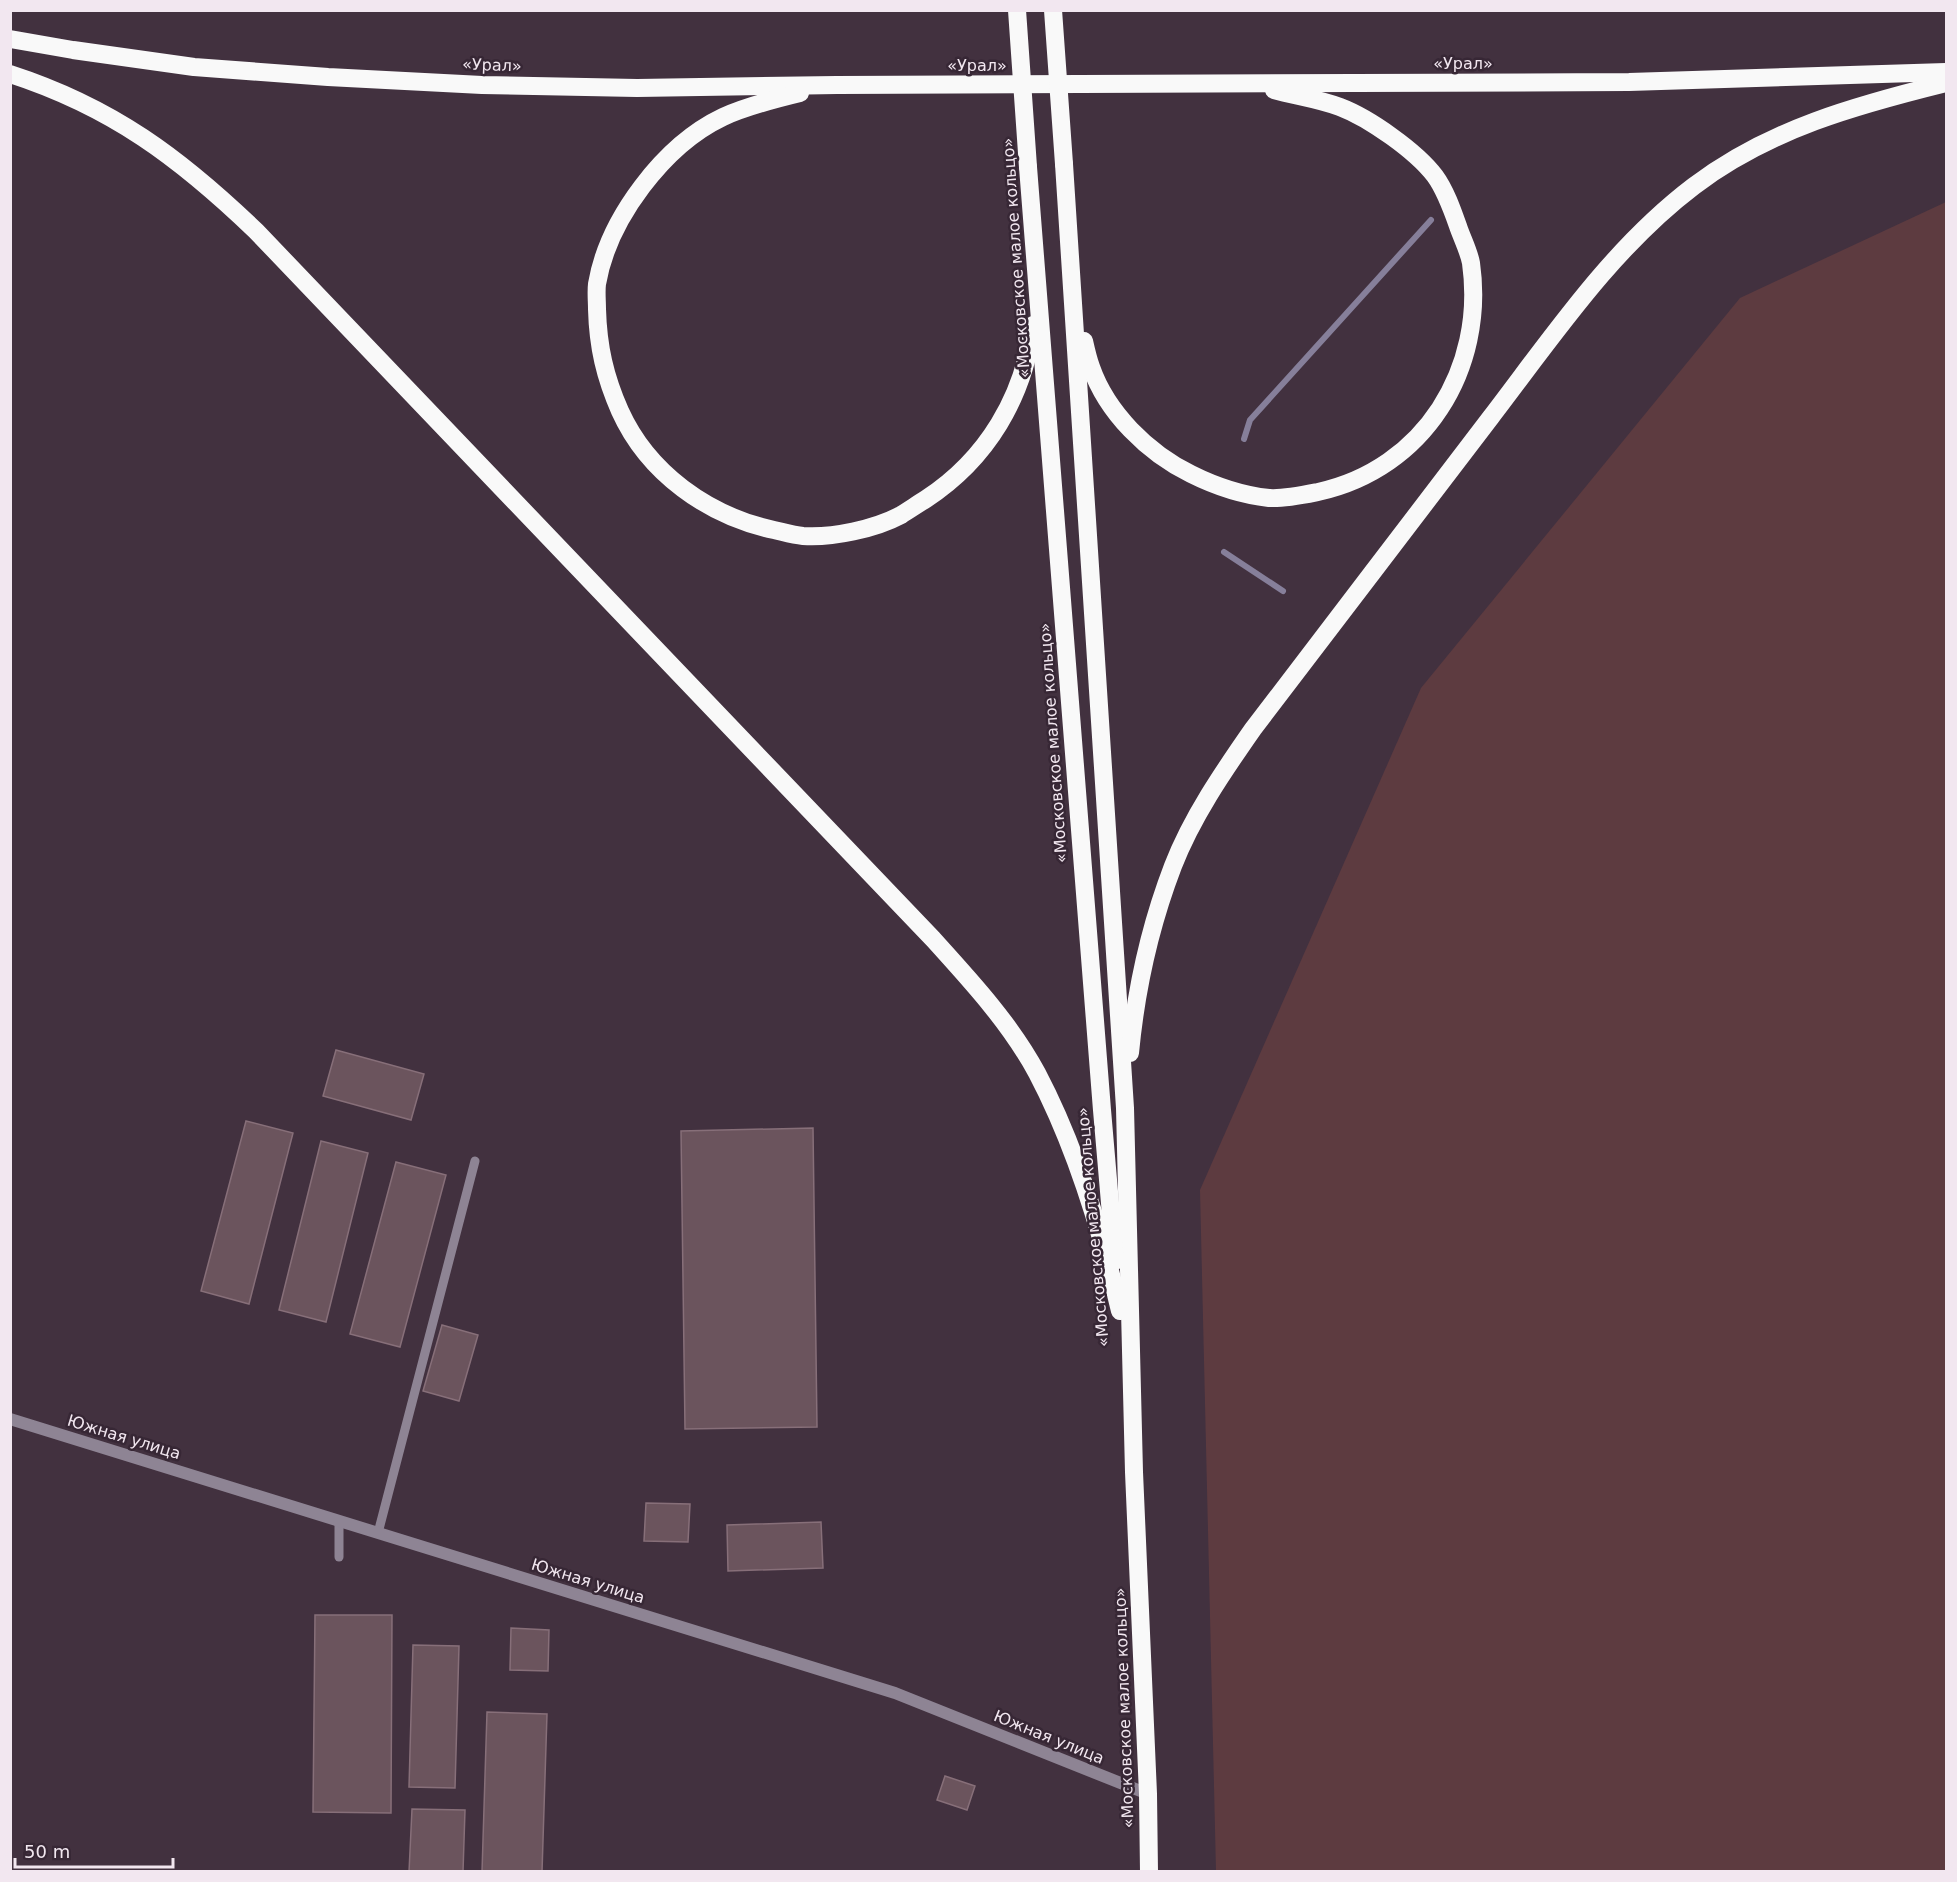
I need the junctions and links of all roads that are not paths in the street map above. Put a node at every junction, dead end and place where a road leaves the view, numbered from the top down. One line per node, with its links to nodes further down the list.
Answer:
1 (1017, 10): 9 (highway, «Московское малое кольцо», bridge)
2 (1053, 10): 10 (highway, «Московское малое кольцо», bridge)
3 (10, 39): 8 (highway, «Урал»)
4 (1947, 72): 7 (highway, «Урал»)
5 (10, 74): 13 (highway)
6 (1947, 83): 11 (highway)
7 (1249, 84): 8 (highway, «Урал»); 10 (highway)
8 (837, 85): 9 (highway)
9 (1035, 263): 13 (highway, «Московское малое кольцо»)
10 (1071, 265): 11 (highway, «Московское малое кольцо»)
11 (1125, 1108): 15 (highway, «Московское малое кольцо»)
12 (476, 1161): 17 (lane)
13 (1120, 1311): 15 (highway, «Московское малое кольцо»)
14 (10, 1419): 16 (street, Южная улица)
15 (1134, 1472): 19 (highway, «Московское малое кольцо»)
16 (339, 1521): 17 (street, Южная улица); 18 (lane)
17 (378, 1533): 19 (street, Южная улица)
18 (339, 1557)
19 (1148, 1794): 20 (highway, «Московское малое кольцо»)
20 (1149, 1872)

